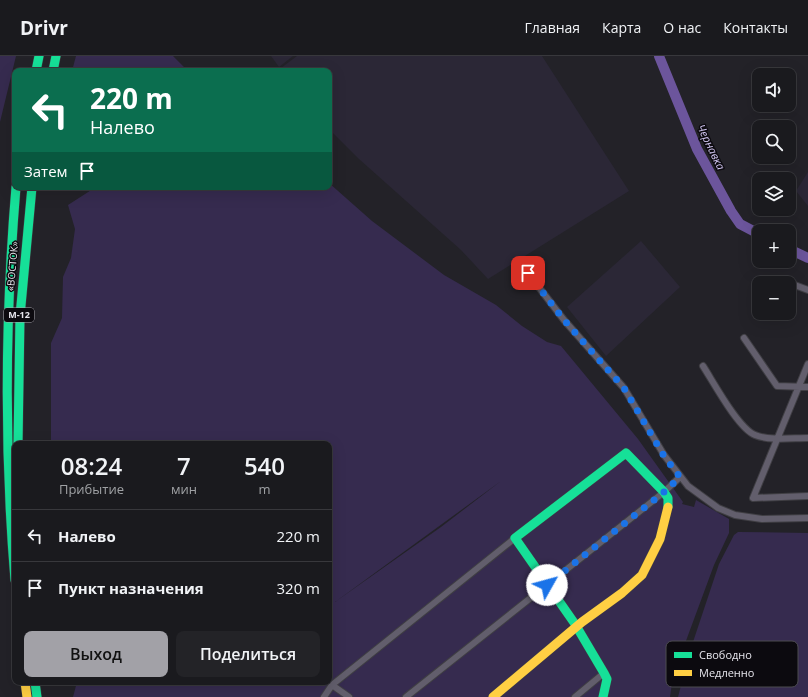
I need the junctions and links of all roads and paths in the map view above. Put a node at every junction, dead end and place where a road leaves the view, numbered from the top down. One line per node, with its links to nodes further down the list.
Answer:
1 (39, 56): 3 (main road)
2 (56, 56): 4 (main road)
3 (37, 68)
4 (54, 68)
5 (16, 190): 22 (main road, «ВОСТОК» / М-12)
6 (32, 190): 17 (main road, «ВОСТОК» / М-12)
7 (528, 273): 18 (street)
8 (796, 286): 9 (street)
9 (808, 290)
10 (744, 338): 14 (street)
11 (808, 364): 14 (street)
12 (703, 366): 15 (street)
13 (808, 387): 14 (street)
14 (798, 388): 15 (street)
15 (777, 438): 16 (street); 20 (street)
16 (808, 438)
17 (18, 441)
18 (680, 477): 19 (street); 21 (street)
19 (664, 492): 23 (main road); 24 (street); 25 (main road)
20 (808, 496)
21 (808, 518)
22 (12, 536)
23 (515, 538): 24 (main road); 29 (street)
24 (547, 585): 25 (main road); 34 (street)
25 (576, 628): 26 (main road); 35 (main road)
26 (604, 673): 36 (street); 37 (main road)
27 (25, 685): 30 (main road)
28 (35, 685): 31 (main road)
29 (332, 685): 32 (street); 33 (street)
30 (27, 697)
31 (37, 697)
32 (324, 697)
33 (349, 697)
34 (406, 697)
35 (494, 697)
36 (575, 697)
37 (603, 697)

